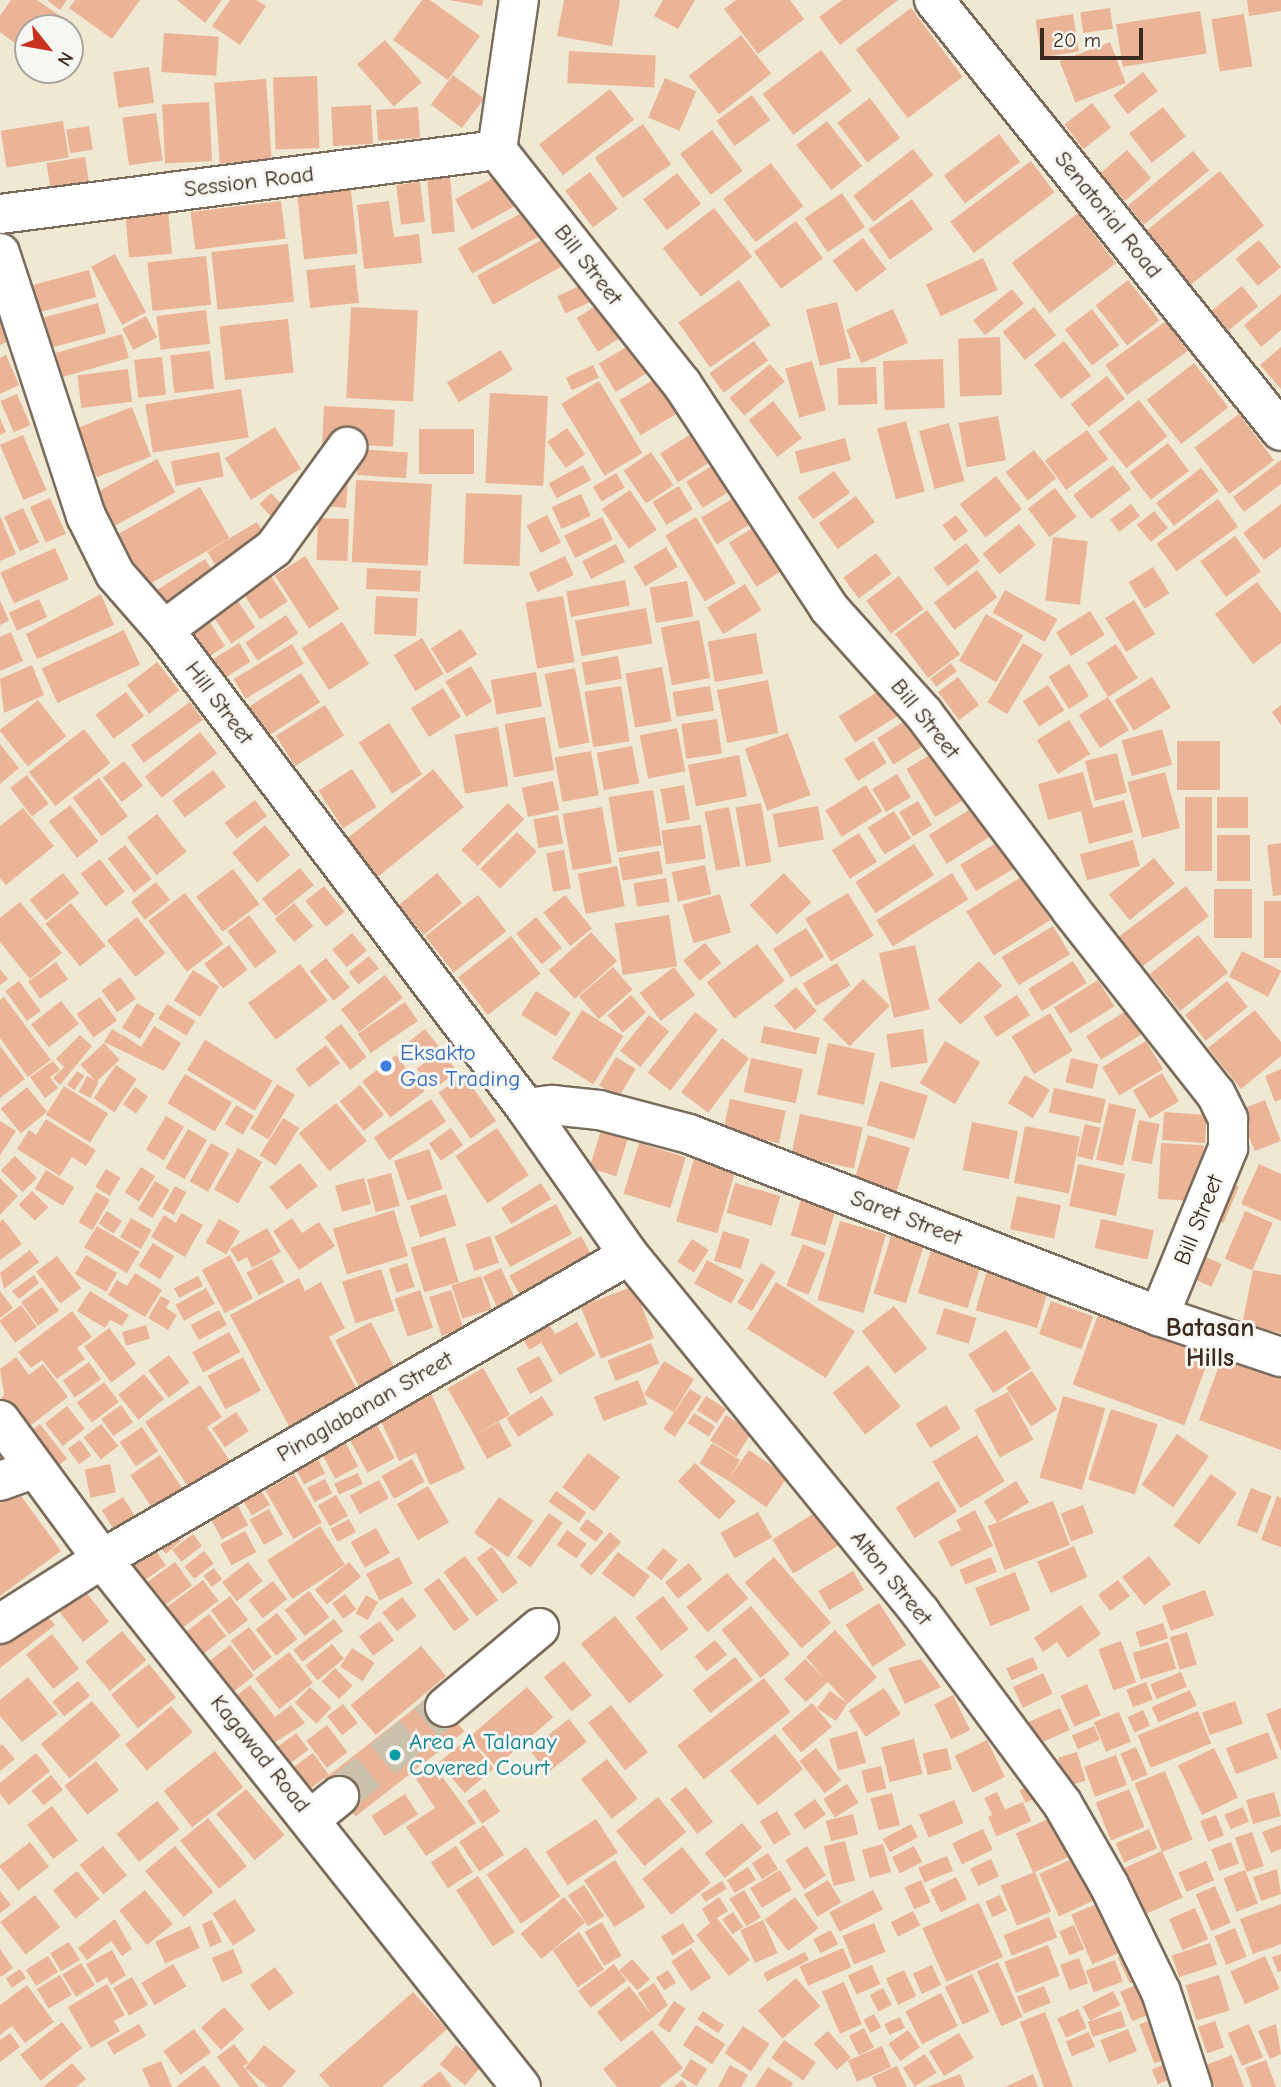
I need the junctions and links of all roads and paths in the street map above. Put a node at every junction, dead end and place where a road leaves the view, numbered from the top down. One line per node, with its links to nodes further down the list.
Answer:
1 (519, 0): 3 (street)
2 (934, 0): 6 (street, Senatorial Road)
3 (497, 150): 4 (street, Session Road); 11 (street, Bill Street)
4 (0, 214)
5 (0, 253): 8 (street, Hill Street)
6 (1281, 431)
7 (346, 447): 8 (street)
8 (164, 631): 9 (street, Hill Street)
9 (526, 1108): 10 (street, Alton Street); 11 (street, Saret Street)
10 (629, 1255): 15 (street, Pinaglabanan Street); 20 (street, Alton Street)
11 (1159, 1316): 12 (street, Saret Street)
12 (1281, 1357)
13 (0, 1420): 14 (street, Kagawad Road)
14 (17, 1474): 15 (street, Kagawad Road)
15 (102, 1559): 16 (street, Pinaglabanan Street); 19 (street, Kagawad Road)
16 (0, 1624)
17 (539, 1628): 18 (street)
18 (445, 1707)
19 (521, 2087)
20 (1192, 2087)

